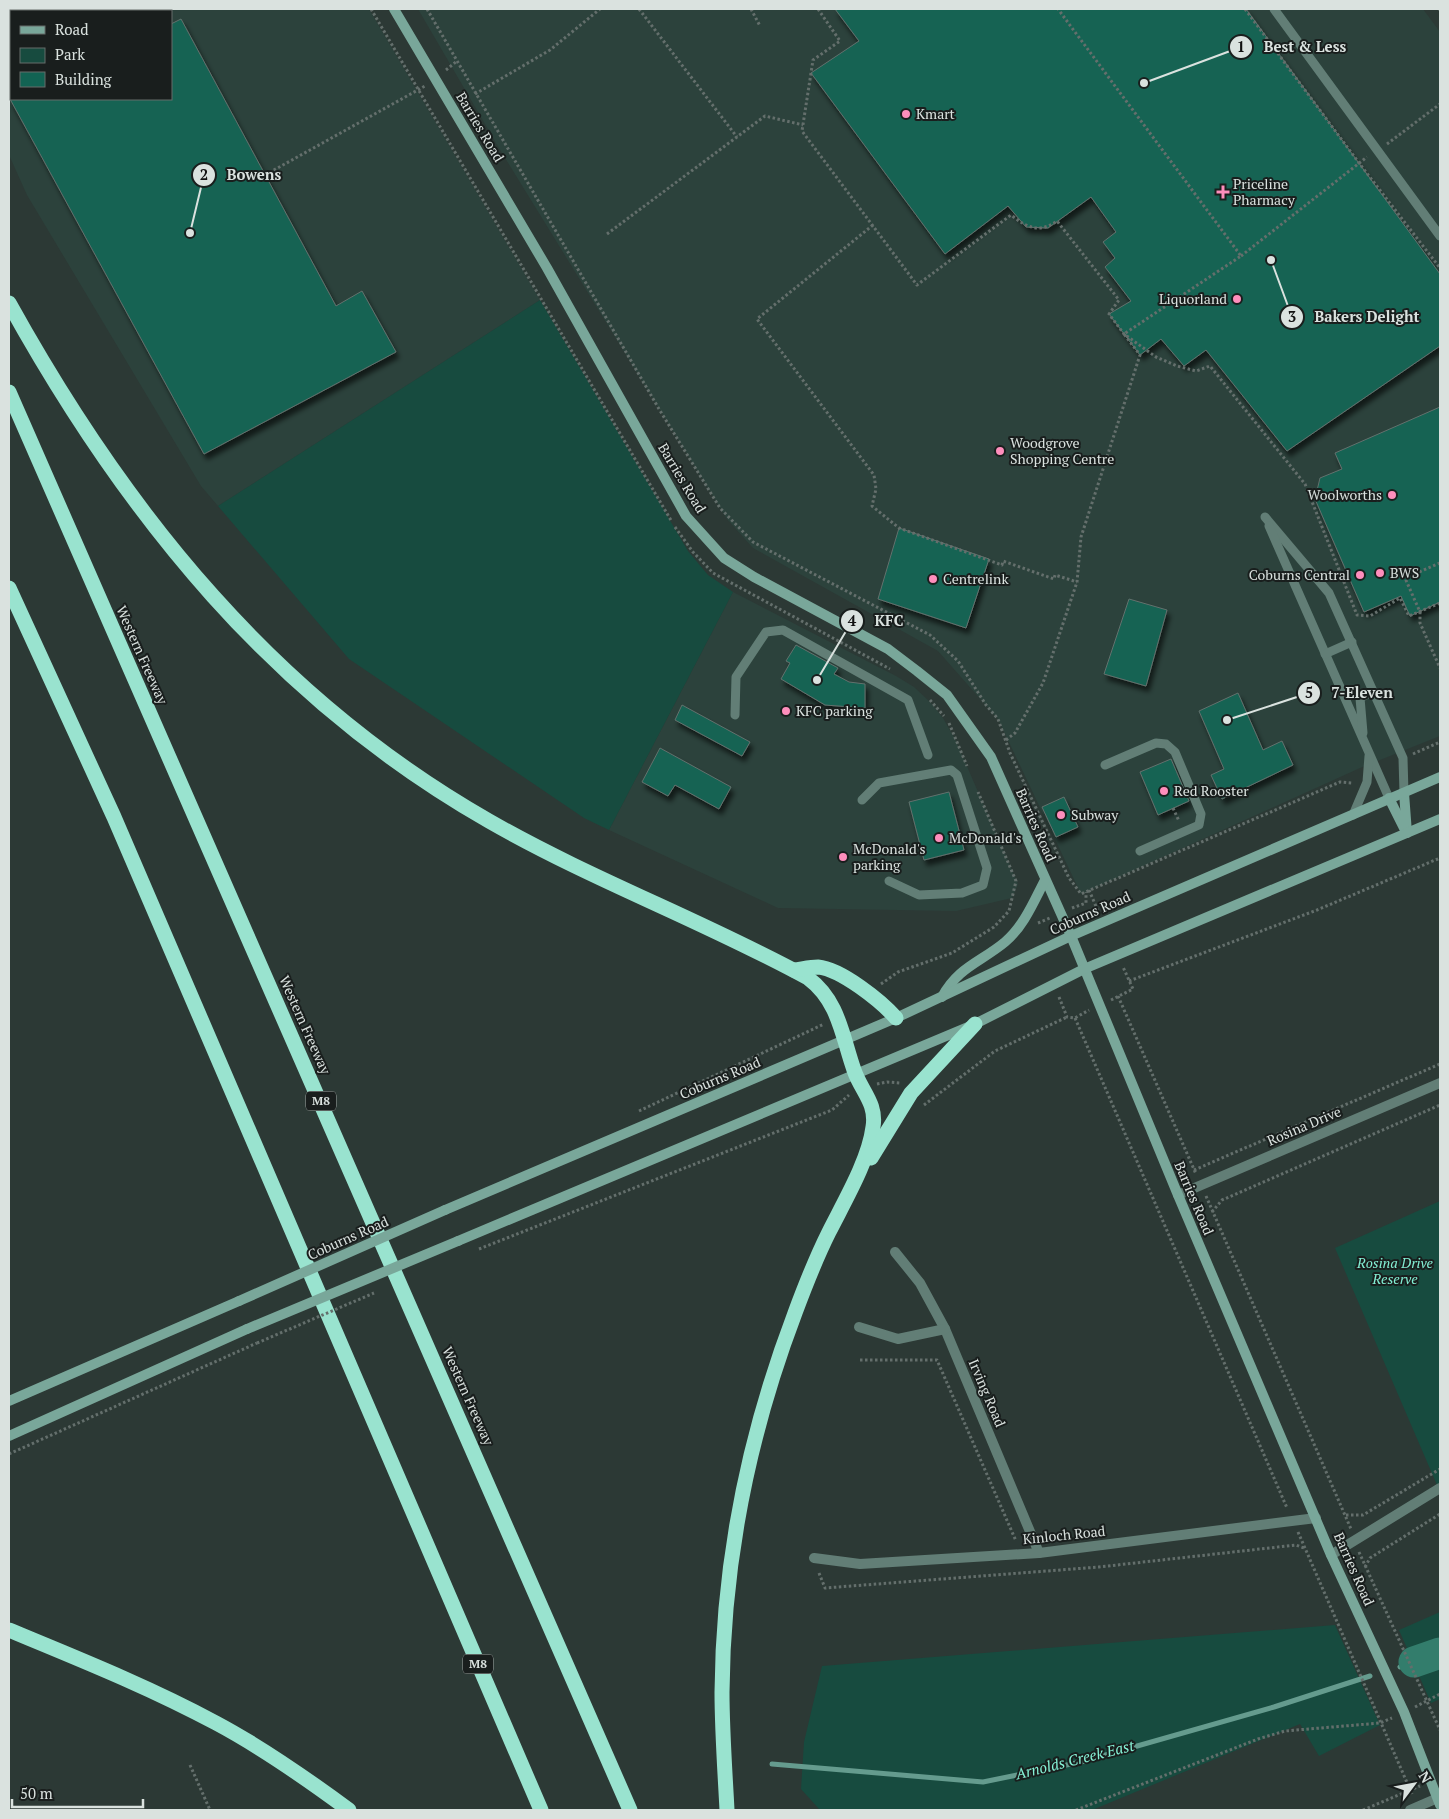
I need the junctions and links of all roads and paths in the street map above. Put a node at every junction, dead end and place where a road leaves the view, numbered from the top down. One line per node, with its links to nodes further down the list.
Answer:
1 (371, 9): 14 (path)
2 (394, 9): 13 (main road, Barries Road)
3 (426, 9): 12 (path)
4 (600, 9): 15 (path)
5 (639, 9): 18 (path)
6 (752, 9): 11 (path)
7 (818, 9): 17 (path)
8 (1058, 9): 25 (path)
9 (1245, 9): 20 (path)
10 (1274, 9): 19 (lane)
11 (760, 26)
12 (457, 61): 13 (path); 15 (path)
13 (435, 79): 14 (path); 61 (main road, Barries Road)
14 (418, 89): 21 (path); 38 (path)
15 (475, 94): 42 (path)
16 (1440, 104): 19 (path)
17 (803, 125): 18 (path); 22 (path)
18 (737, 137): 23 (path)
19 (1379, 150): 20 (path); 24 (lane)
20 (1359, 163): 25 (path); 26 (path)
21 (265, 175)
22 (872, 225): 28 (path); 31 (path)
23 (607, 234)
24 (1440, 236)
25 (1241, 256): 28 (path)
26 (1440, 268)
27 (9, 303): 65 (highway)
28 (1124, 334): 31 (path); 34 (path)
29 (9, 392): 125 (highway, Western Freeway / M8)
30 (1440, 563): 34 (path)
31 (1077, 582): 42 (path)
32 (9, 588): 124 (highway, M8)
33 (1440, 603): 34 (path)
34 (1420, 612): 37 (path)
35 (1352, 642): 36 (lane); 36 (lane); 39 (lane)
36 (1325, 654): 43 (lane)
37 (1440, 668)
38 (893, 671)
39 (1373, 691): 43 (lane); 47 (lane)
40 (928, 698): 49 (path)
41 (736, 715): 45 (lane)
42 (1006, 740): 51 (path)
43 (1363, 741): 46 (lane)
44 (1440, 742): 47 (path)
45 (928, 755)
46 (1370, 755): 51 (lane); 54 (lane)
47 (1403, 758): 53 (lane)
48 (1105, 765): 59 (lane)
49 (968, 769)
50 (1440, 777): 53 (main road, Coburns Road)
51 (1367, 782): 56 (lane)
52 (976, 786): 67 (path)
53 (1404, 793): 54 (main road, Coburns Road); 58 (main road)
54 (1389, 798): 56 (main road, Coburns Road); 58 (main road)
55 (862, 800): 62 (lane)
56 (1353, 815): 63 (main road, Coburns Road)
57 (1440, 819): 58 (main road)
58 (1407, 833): 64 (main road)
59 (1140, 851)
60 (1440, 858): 66 (path)
61 (1045, 880): 63 (main road, Barries Road); 69 (main road)
62 (889, 881)
63 (1071, 936): 64 (main road, Barries Road); 69 (main road, Coburns Road)
64 (1084, 969): 74 (main road); 86 (main road, Barries Road)
65 (794, 970): 67 (highway); 70 (highway)
66 (1129, 981)
67 (871, 994): 72 (highway)
68 (1118, 996): 83 (path)
69 (942, 997): 72 (main road, Coburns Road)
70 (838, 1017): 75 (highway); 82 (path)
71 (1067, 1017): 80 (path)
72 (896, 1018): 75 (main road, Coburns Road)
73 (1075, 1018): 102 (path)
74 (975, 1024): 77 (main road); 80 (highway)
75 (845, 1039): 77 (highway); 94 (main road, Coburns Road, bridge)
76 (1440, 1064): 83 (path)
77 (855, 1073): 79 (highway); 95 (main road, bridge)
78 (1440, 1083): 84 (street, Rosina Drive)
79 (864, 1087): 80 (path); 85 (highway); 88 (path)
80 (911, 1092): 85 (highway)
81 (1440, 1105): 87 (path)
82 (638, 1111)
83 (1194, 1170): 84 (path)
84 (1201, 1185): 86 (street, Rosina Drive); 87 (path)
85 (852, 1188): 126 (highway)
86 (1178, 1195): 101 (main road, Barries Road)
87 (1212, 1212): 100 (path)
88 (470, 1252)
89 (895, 1252): 92 (street, Irving Road)
90 (382, 1289): 96 (path, bridge)
91 (859, 1327): 92 (street)
92 (945, 1329): 105 (street, Irving Road)
93 (860, 1360): 106 (path)
94 (9, 1401)
95 (9, 1436)
96 (9, 1454)
97 (1440, 1469): 100 (path)
98 (1440, 1488): 103 (street)
99 (1440, 1514): 109 (path)
100 (1346, 1515): 103 (path)
101 (1316, 1518): 102 (street, Kinloch Road); 107 (main road, Barries Road)
102 (1292, 1521): 104 (path); 105 (street, Kinloch Road)
103 (1355, 1540): 107 (street); 109 (path)
104 (1305, 1549): 110 (path); 115 (path)
105 (1039, 1553): 106 (street, Kinloch Road)
106 (1021, 1554): 108 (street, Kinloch Road); 110 (path)
107 (1331, 1555): 114 (main road, Barries Road)
108 (814, 1558): 110 (path)
109 (1365, 1567): 113 (path)
110 (1029, 1572)
111 (9, 1630): 123 (highway)
112 (1440, 1694): 113 (path)
113 (1427, 1701): 114 (path); 116 (path)
114 (1404, 1712): 115 (path); 118 (main road, Barries Road)
115 (1382, 1722): 119 (path); 127 (path)
116 (1440, 1730)
117 (190, 1765): 122 (path)
118 (1430, 1781): 119 (path); 120 (main road, Barries Road)
119 (1410, 1790): 121 (path); 128 (path)
120 (1439, 1800): 121 (street)
121 (1414, 1809)
122 (210, 1810)
123 (349, 1810)
124 (541, 1810)
125 (630, 1810)
126 (728, 1810)
127 (1076, 1810)
128 (1363, 1810)

